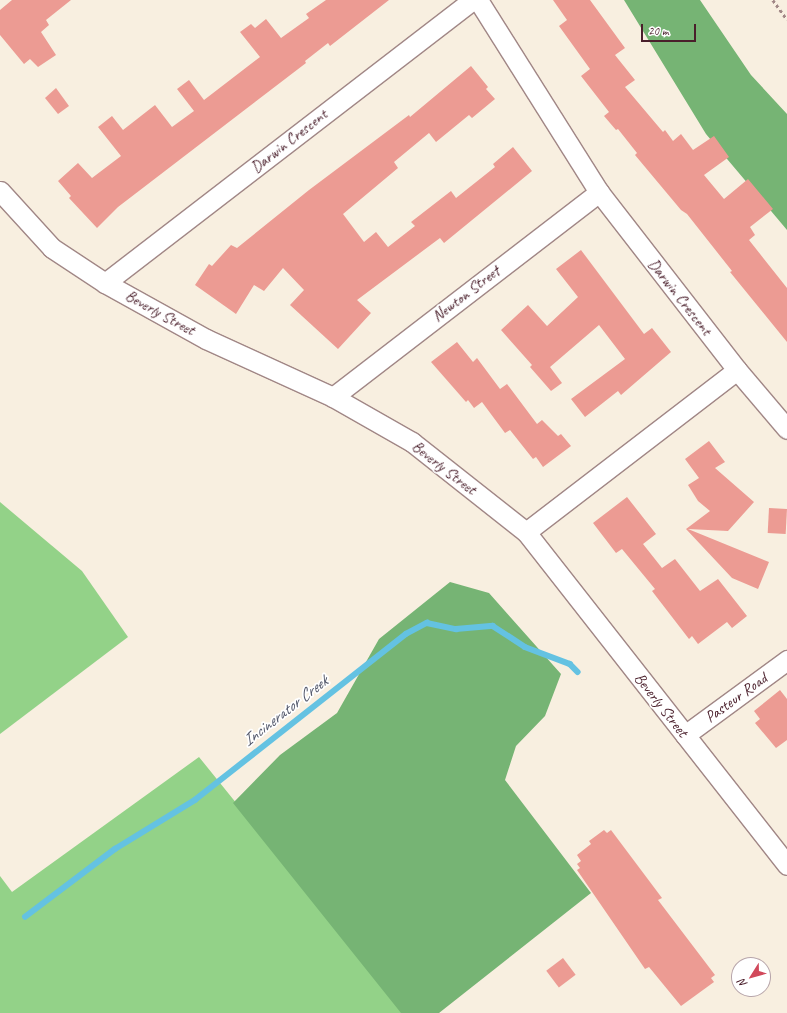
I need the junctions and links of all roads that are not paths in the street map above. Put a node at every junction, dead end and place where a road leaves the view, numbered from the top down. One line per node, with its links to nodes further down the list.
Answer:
1 (472, 0): 5 (street, Darwin Crescent)
2 (478, 0): 4 (street, Darwin Crescent)
3 (0, 191): 5 (street, Beverly Street)
4 (599, 192): 6 (street, Darwin Crescent); 7 (street, Newton Street)
5 (105, 283): 7 (street, Beverly Street)
6 (737, 370): 8 (street, Darwin Crescent); 9 (street)
7 (333, 397): 9 (street, Beverly Street)
8 (787, 430)
9 (526, 532): 11 (street, Beverly Street)
10 (787, 660): 11 (street, Pasteur Road)
11 (685, 735): 12 (street, Beverly Street)
12 (787, 865)

